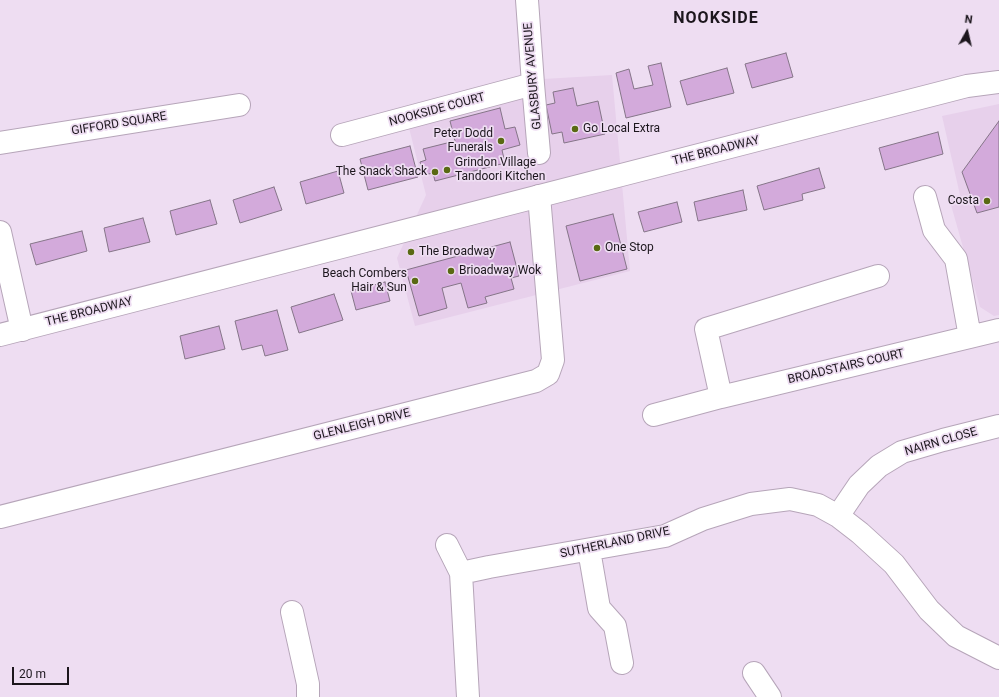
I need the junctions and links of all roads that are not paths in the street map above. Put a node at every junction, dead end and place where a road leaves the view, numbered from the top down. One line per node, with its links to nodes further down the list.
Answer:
1 (527, 0): 4 (street, GLASBURY AVENUE)
2 (999, 70): 5 (street, THE BROADWAY)
3 (999, 82): 5 (street, THE BROADWAY)
4 (533, 84): 7 (street, NOOKSIDE COURT); 9 (street, GLASBURY AVENUE)
5 (967, 86): 10 (street, THE BROADWAY)
6 (239, 105): 8 (street, GIFFORD SQUARE)
7 (342, 135)
8 (0, 143)
9 (539, 153)
10 (538, 196): 14 (street, THE BROADWAY); 22 (street, GLENLEIGH DRIVE)
11 (925, 197): 17 (street)
12 (0, 232): 14 (street)
13 (878, 276): 18 (street)
14 (22, 330): 16 (street, THE BROADWAY)
15 (999, 330): 17 (street, BROADSTAIRS COURT)
16 (0, 335)
17 (970, 337): 18 (street, BROADSTAIRS COURT)
18 (721, 397): 19 (street, BROADSTAIRS COURT)
19 (654, 415)
20 (999, 426): 21 (street, NAIRN CLOSE)
21 (838, 516): 24 (street, SUTHERLAND DRIVE); 27 (street, SUTHERLAND DRIVE)
22 (0, 517)
23 (447, 545): 25 (street)
24 (588, 550): 25 (street, SUTHERLAND DRIVE); 28 (street)
25 (461, 573): 31 (street)
26 (292, 612): 30 (street)
27 (999, 658)
28 (622, 663)
29 (754, 673): 32 (street)
30 (308, 697)
31 (468, 697)
32 (770, 697)

